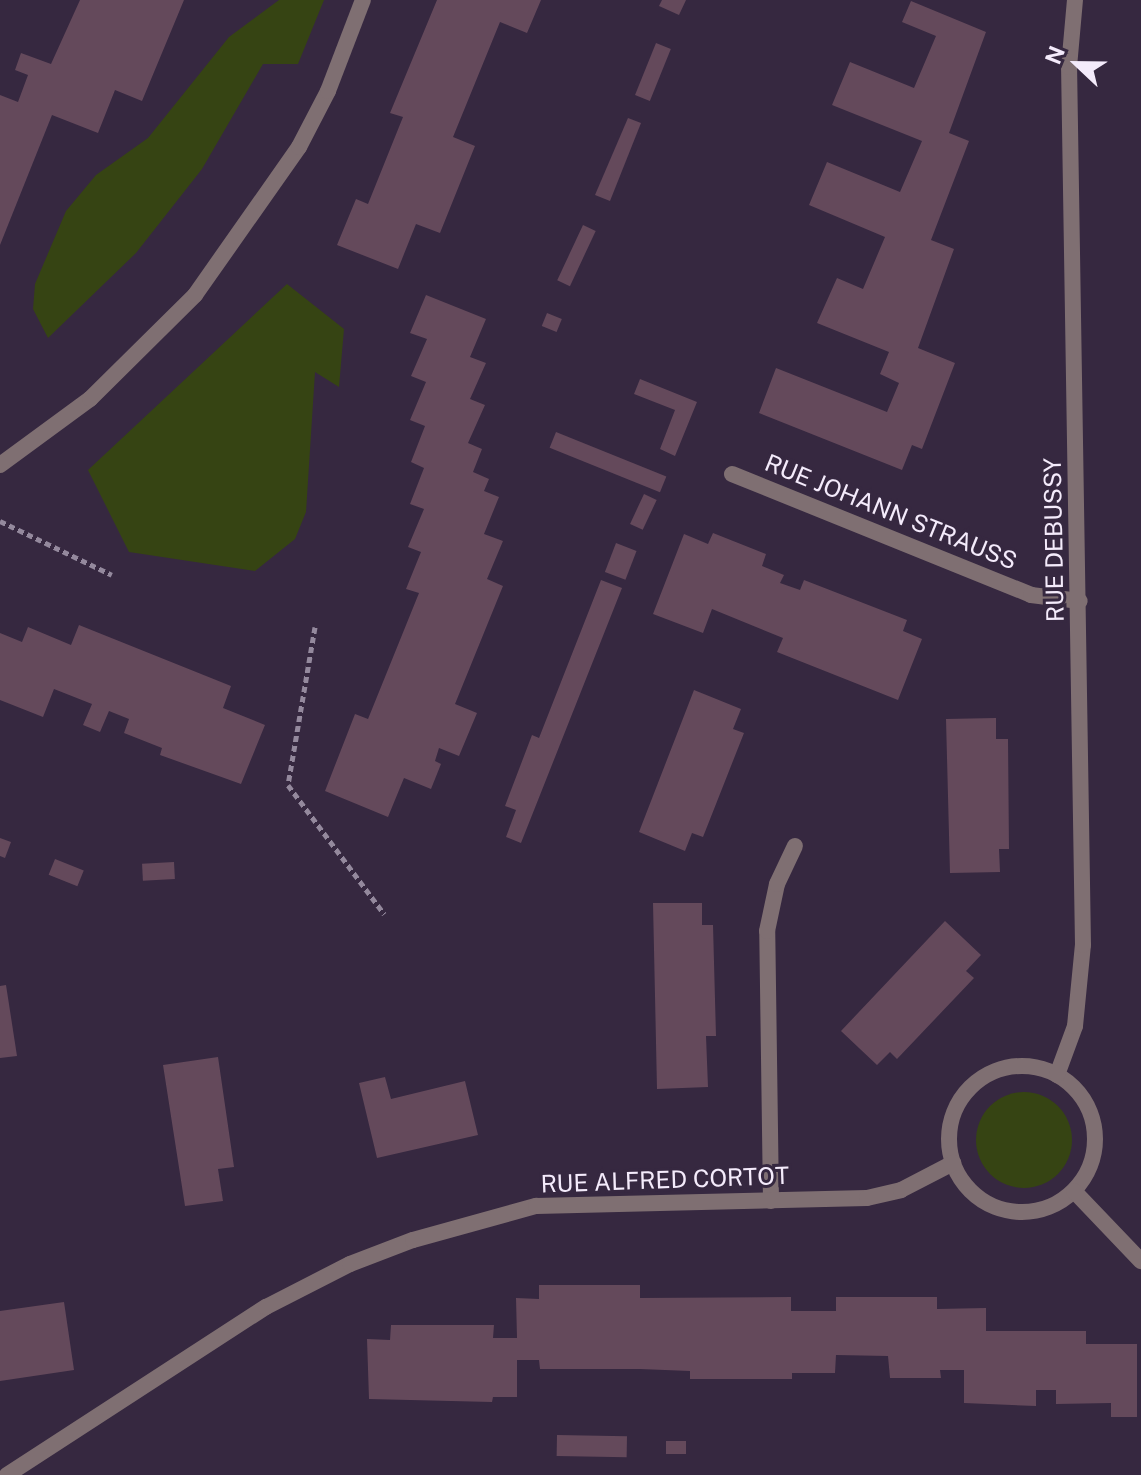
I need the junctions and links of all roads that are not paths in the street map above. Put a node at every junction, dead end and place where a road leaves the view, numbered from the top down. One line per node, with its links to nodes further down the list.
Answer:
1 (363, 0): 3 (street)
2 (1075, 0): 5 (street, RUE DEBUSSY)
3 (0, 465)
4 (732, 474): 5 (street, RUE JOHANN STRAUSS)
5 (1080, 601): 7 (street, RUE DEBUSSY)
6 (795, 846): 10 (street)
7 (1057, 1075): 8 (street); 9 (street)
8 (953, 1163): 9 (street); 10 (street, RUE ALFRED CORTOT)
9 (1074, 1191): 11 (street)
10 (771, 1201): 12 (street, RUE ALFRED CORTOT)
11 (1141, 1261)
12 (7, 1475)

